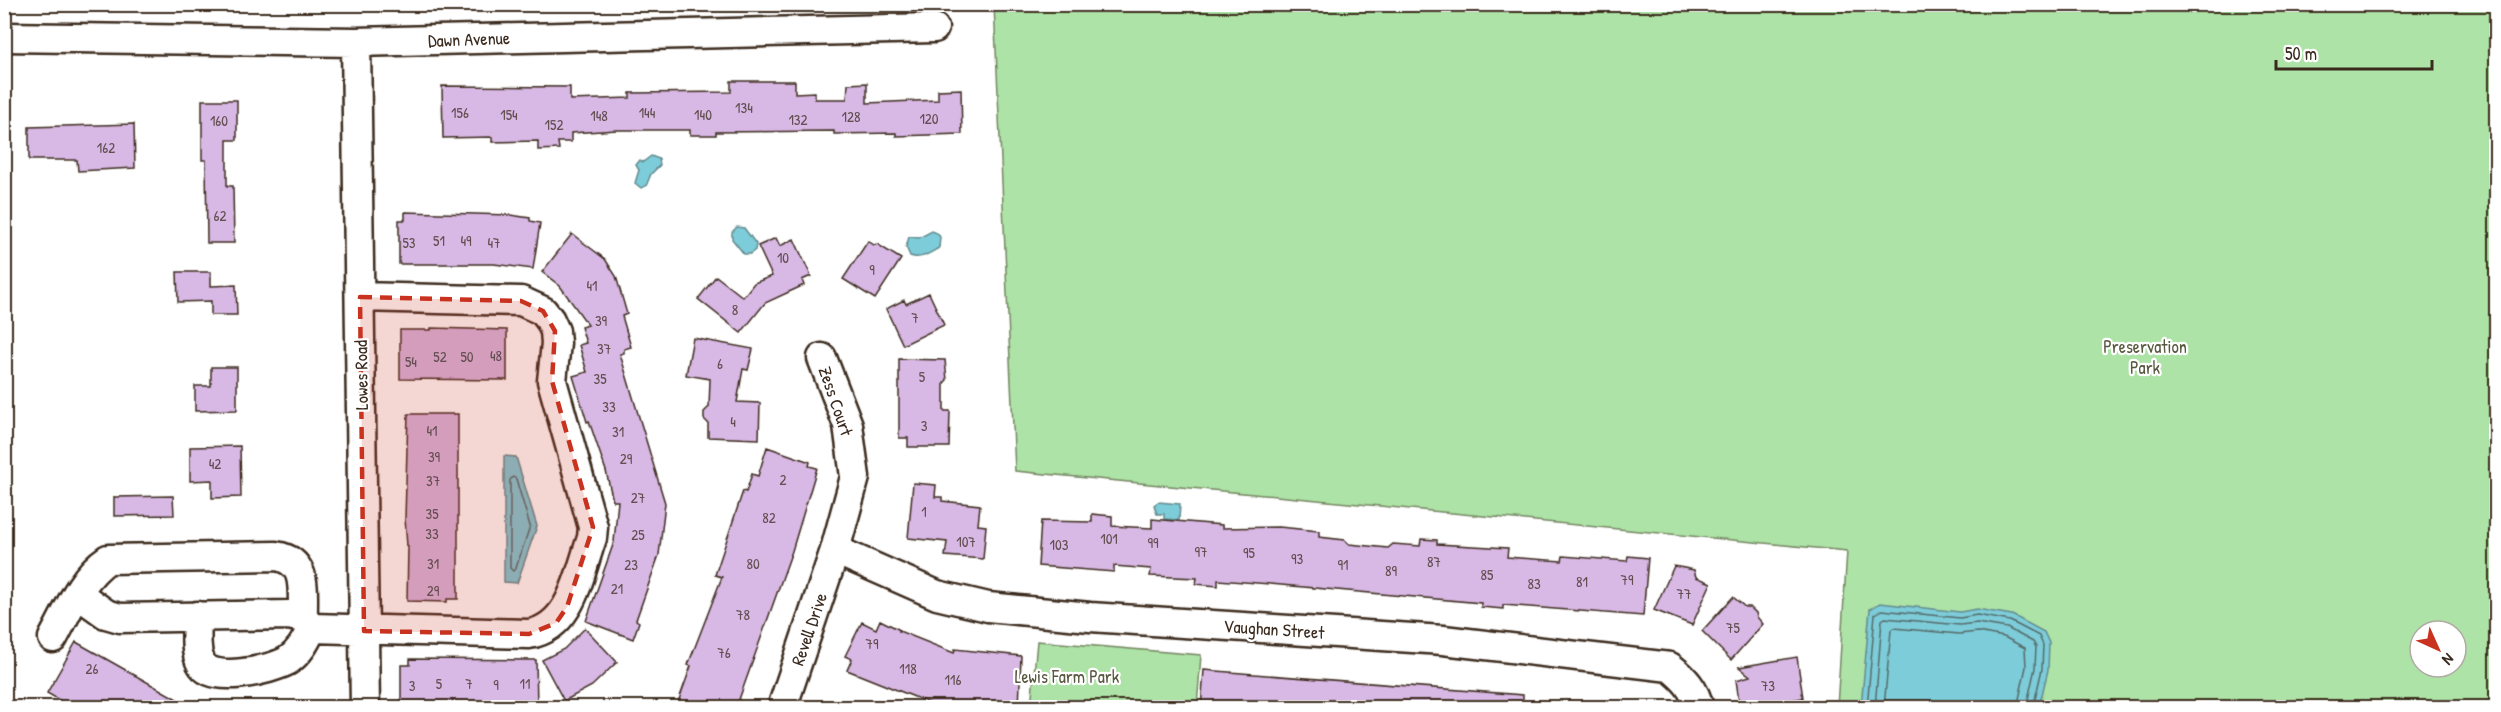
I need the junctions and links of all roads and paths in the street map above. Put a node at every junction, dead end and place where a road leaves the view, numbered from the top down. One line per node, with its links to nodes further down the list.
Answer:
1 (934, 28): 3 (street, Dawn Avenue)
2 (4, 38): 3 (street, Dawn Avenue)
3 (356, 42): 4 (street, Lowes Road)
4 (360, 297): 10 (street, Lowes Road); 10 (street)
5 (822, 358): 6 (street, Zess Court)
6 (835, 550): 13 (street, Revell Drive); 14 (street, Vaughan Street)
7 (78, 594): 8 (street); 9 (street); 11 (street)
8 (197, 616): 9 (street); 9 (street)
9 (307, 623): 10 (street)
10 (364, 630): 12 (street, Lowes Road)
11 (53, 638)
12 (365, 708)
13 (782, 708)
14 (1699, 708)

